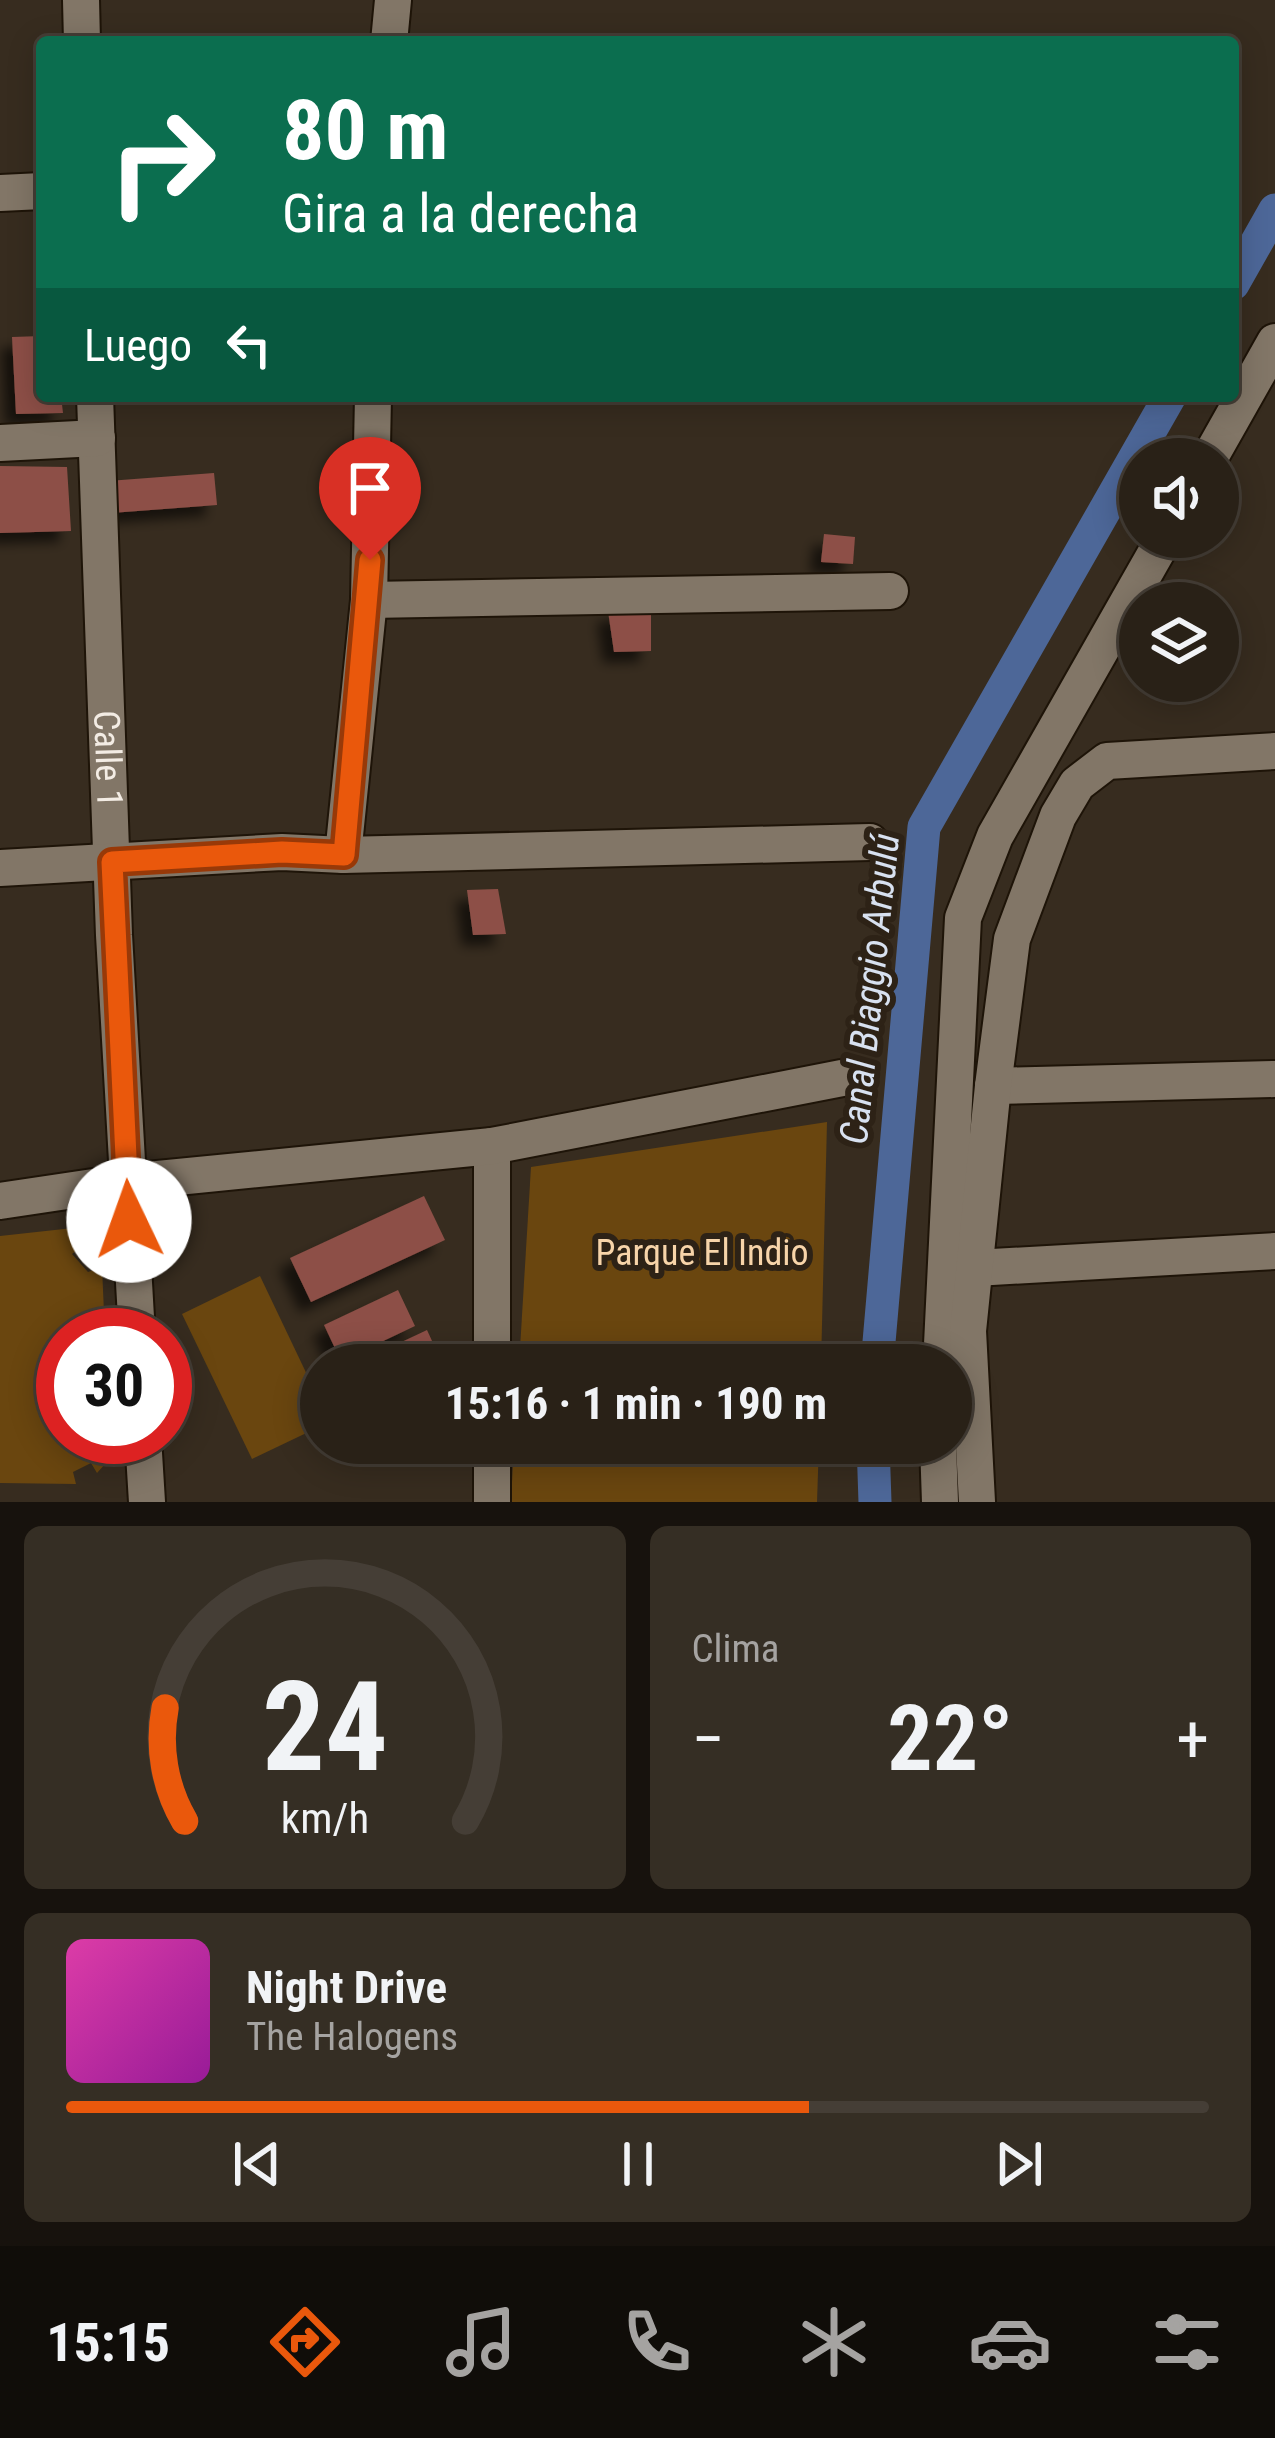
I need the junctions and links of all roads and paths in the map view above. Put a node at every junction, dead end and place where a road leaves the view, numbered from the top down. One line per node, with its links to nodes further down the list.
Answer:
1 (81, 0): 3 (street)
2 (393, 0): 4 (street)
3 (82, 36)
4 (390, 36)
5 (36, 191): 6 (street)
6 (0, 193)
7 (1275, 342): 11 (street)
8 (95, 402): 10 (street, Calle 1)
9 (373, 402): 15 (street)
10 (97, 437): 12 (street); 19 (street, Calle 1)
11 (1221, 438)
12 (0, 443)
13 (1153, 558): 31 (street)
14 (890, 591): 15 (street)
15 (369, 600): 18 (street)
16 (1275, 751): 23 (street)
17 (870, 842): 18 (street)
18 (344, 855): 19 (street)
19 (112, 862): 20 (street); 25 (street, Calle 1)
20 (0, 868)
21 (842, 1078): 24 (street)
22 (1275, 1079): 23 (street)
23 (993, 1086): 28 (street)
24 (492, 1146): 25 (street); 30 (street)
25 (127, 1181): 26 (street); 29 (street, Calle 1)
26 (0, 1201)
27 (1275, 1252): 28 (street)
28 (975, 1268): 38 (street)
29 (134, 1308)
30 (492, 1344)
31 (942, 1344)
32 (145, 1464): 35 (street)
33 (492, 1464): 36 (street)
34 (939, 1464): 37 (street)
35 (147, 1502)
36 (492, 1502)
37 (940, 1502)
38 (977, 1502)

